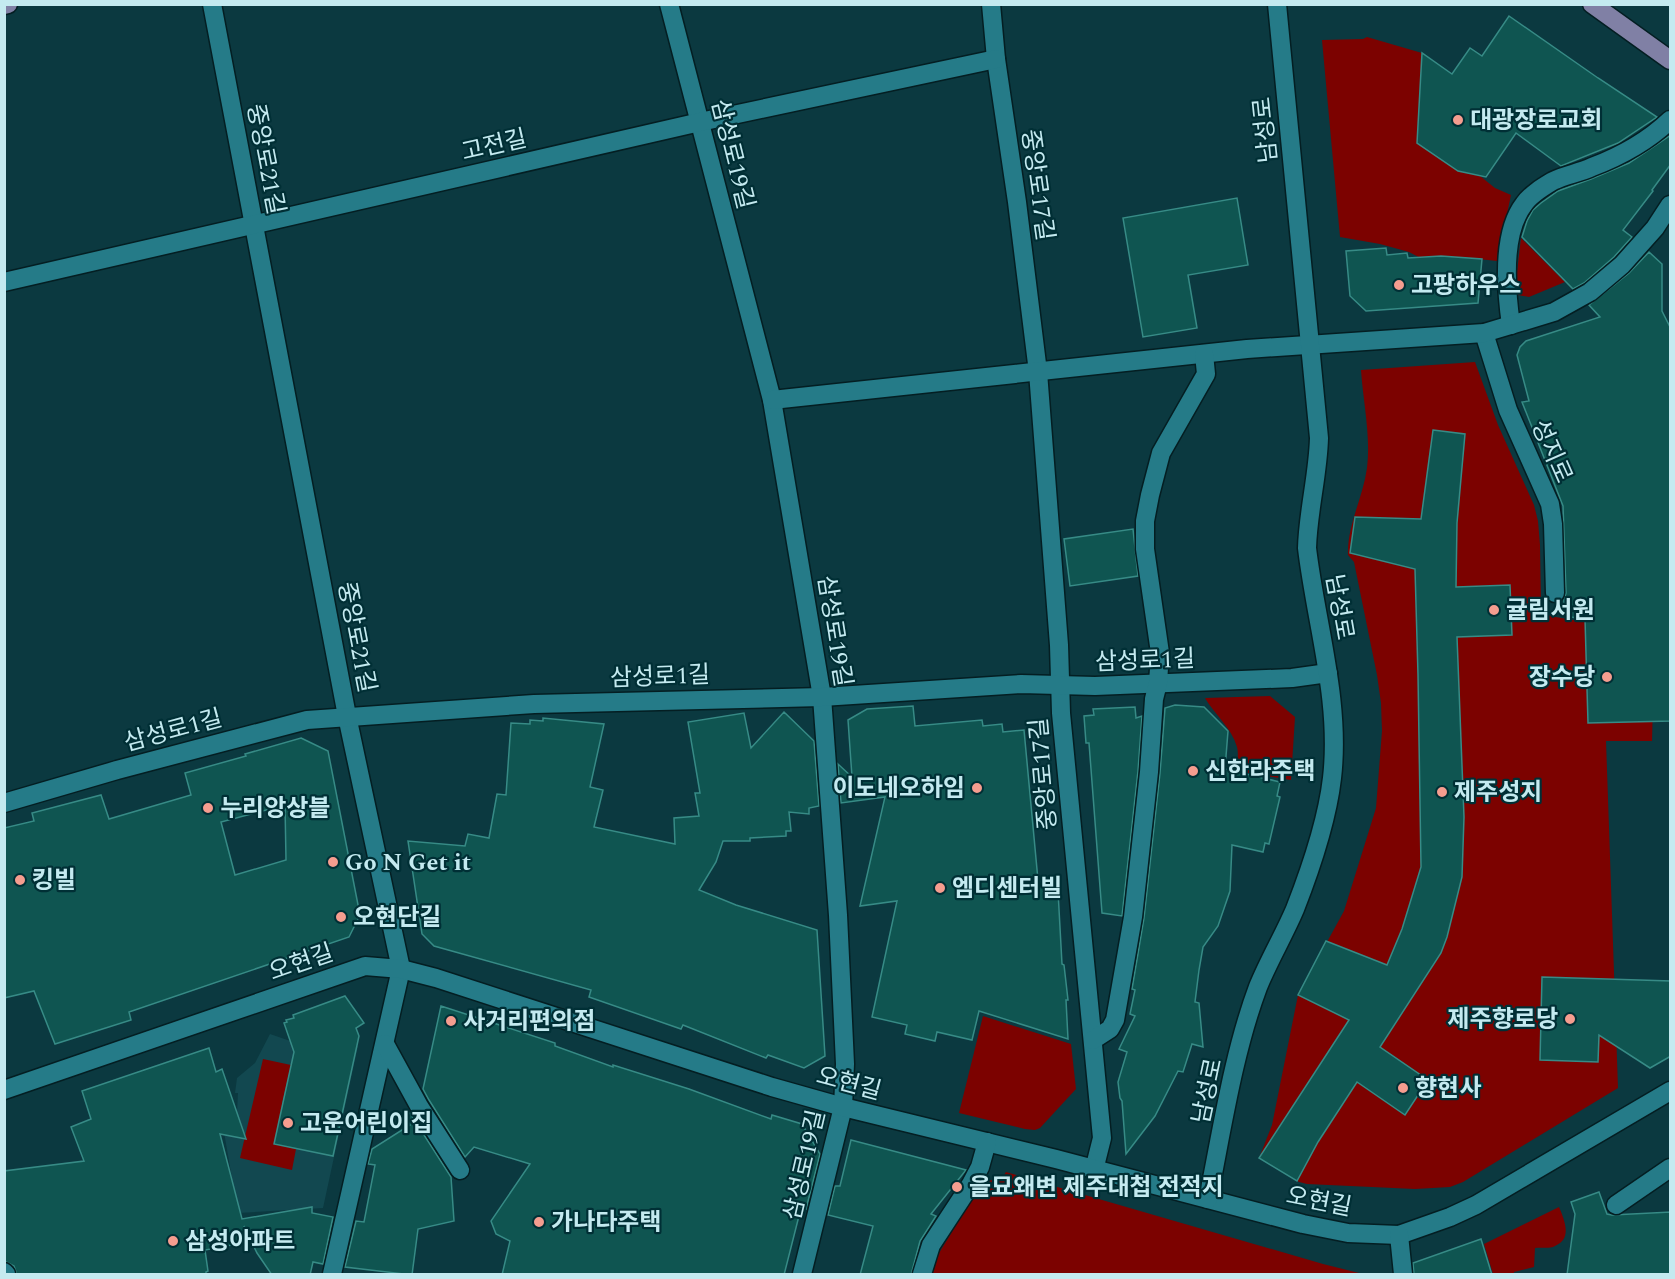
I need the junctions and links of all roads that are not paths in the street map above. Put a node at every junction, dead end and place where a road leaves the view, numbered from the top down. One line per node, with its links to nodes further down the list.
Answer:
1 (212, 4): 11 (street, 중앙로21길)
2 (669, 4): 9 (street, 삼성로19길)
3 (991, 4): 6 (street, 중앙로17길)
4 (1277, 4): 15 (street, 남성로)
5 (1592, 4): 7 (main road)
6 (996, 59): 9 (street, 고전길); 17 (street, 중앙로17길)
7 (1671, 60)
8 (1671, 120): 13 (street)
9 (700, 122): 11 (street, 고전길); 18 (street, 삼성로19길)
10 (1671, 205): 13 (street)
11 (254, 224): 12 (street, 고전길); 24 (street, 중앙로21길)
12 (4, 282)
13 (1511, 325): 14 (street)
14 (1484, 333): 15 (street); 19 (street, 성지로)
15 (1311, 345): 16 (street); 20 (street, 남성로)
16 (1204, 354): 17 (street); 21 (street)
17 (1038, 372): 18 (street); 22 (street, 중앙로17길)
18 (772, 400): 23 (street, 삼성로19길)
19 (1555, 593)
20 (1328, 673): 21 (street, 삼성로1길); 36 (street, 남성로)
21 (1158, 683): 22 (street, 삼성로1길); 27 (street)
22 (1060, 686): 23 (street, 삼성로1길); 27 (street, 중앙로17길)
23 (822, 697): 24 (street, 삼성로1길); 31 (street, 삼성로19길)
24 (347, 716): 25 (street, 삼성로1길); 26 (street, 중앙로21길)
25 (4, 803)
26 (401, 969): 28 (street, 중앙로21길); 29 (street, 오현길); 31 (street, 오현길)
27 (1093, 1040): 35 (street, 중앙로17길)
28 (385, 1044): 34 (street); 39 (street, 중앙로21길)
29 (4, 1090)
30 (1671, 1091): 38 (street, 오현길)
31 (843, 1107): 32 (street, 오현길); 40 (street, 삼성로19길)
32 (987, 1142): 35 (street, 오현길); 41 (street)
33 (1671, 1168): 37 (street)
34 (460, 1170)
35 (1095, 1170): 36 (street, 오현길)
36 (1208, 1199): 38 (street, 오현길)
37 (1616, 1205)
38 (1399, 1235): 42 (street)
39 (332, 1275)
40 (802, 1275)
41 (922, 1275)
42 (1403, 1275)

